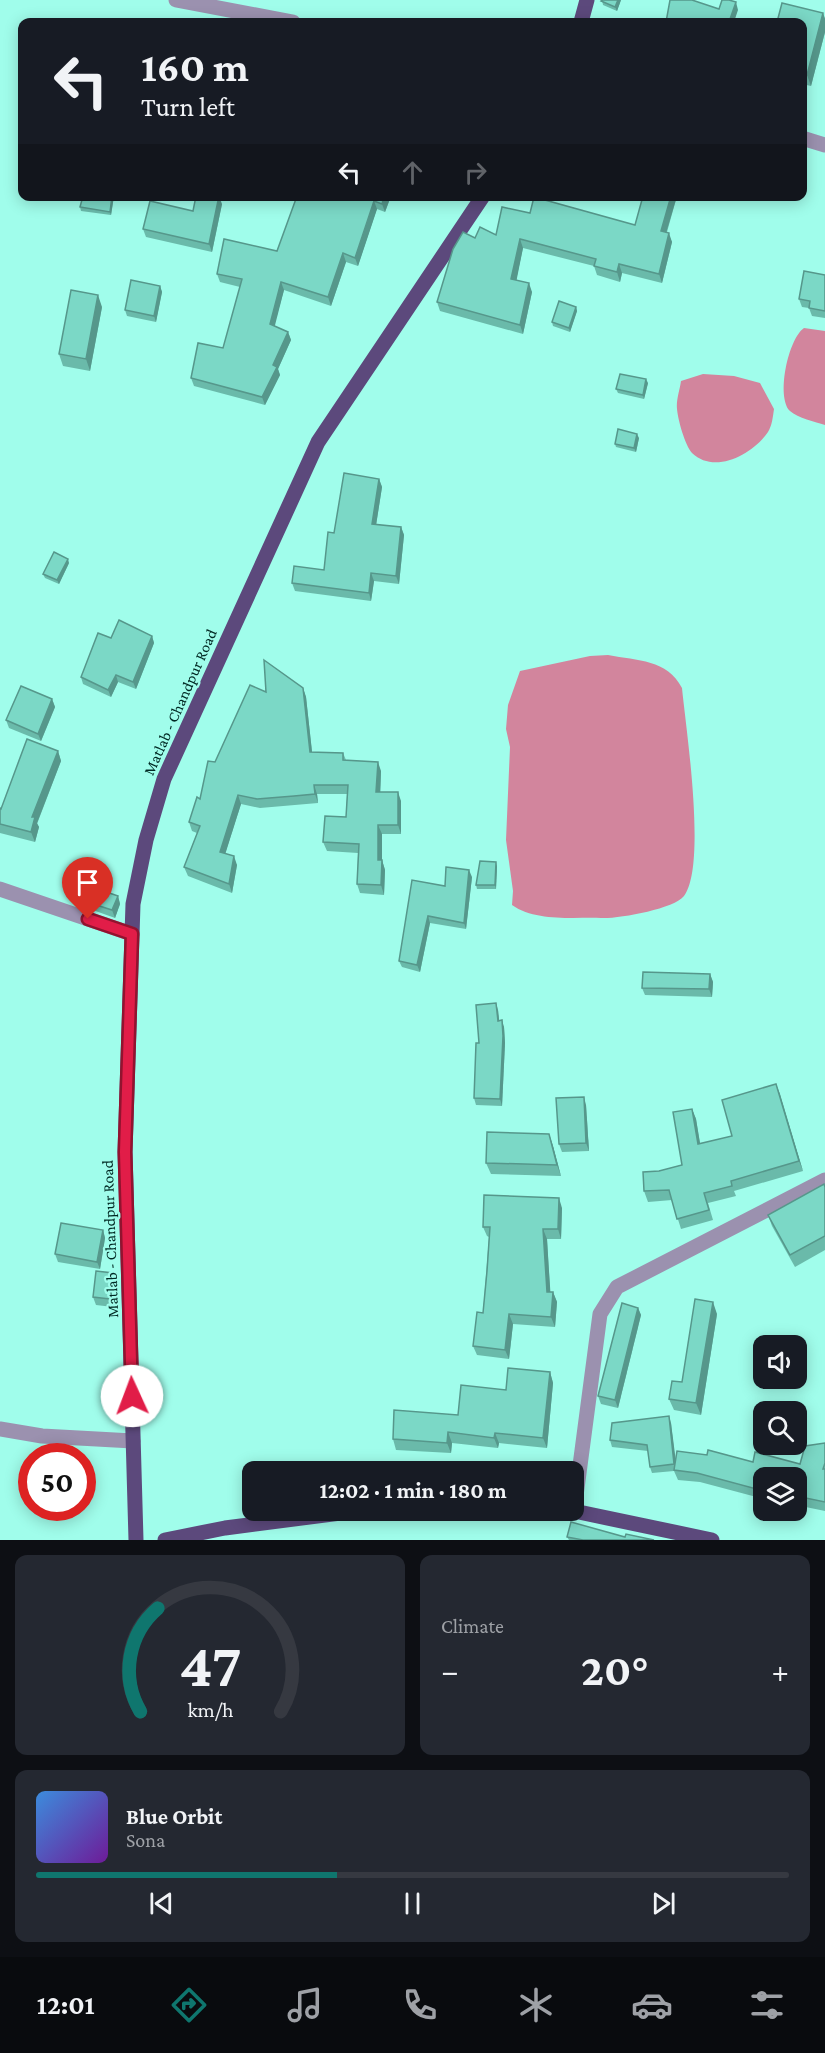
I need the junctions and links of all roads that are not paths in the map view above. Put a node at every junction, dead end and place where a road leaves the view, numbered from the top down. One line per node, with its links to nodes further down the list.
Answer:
1 (176, 0): 3 (street)
2 (587, 0): 4 (main road)
3 (272, 18)
4 (582, 18)
5 (807, 140): 6 (street)
6 (825, 145)
7 (480, 201): 9 (main road, Matlab - Chandpur Road)
8 (0, 889): 9 (street)
9 (132, 934): 12 (main road, Matlab - Chandpur Road)
10 (825, 1180): 13 (street)
11 (0, 1429): 12 (street)
12 (133, 1440): 16 (main road, Matlab - Chandpur Road)
13 (581, 1461)
14 (584, 1513): 18 (main road)
15 (279, 1521): 17 (main road)
16 (136, 1540)
17 (165, 1540)
18 (712, 1540)

